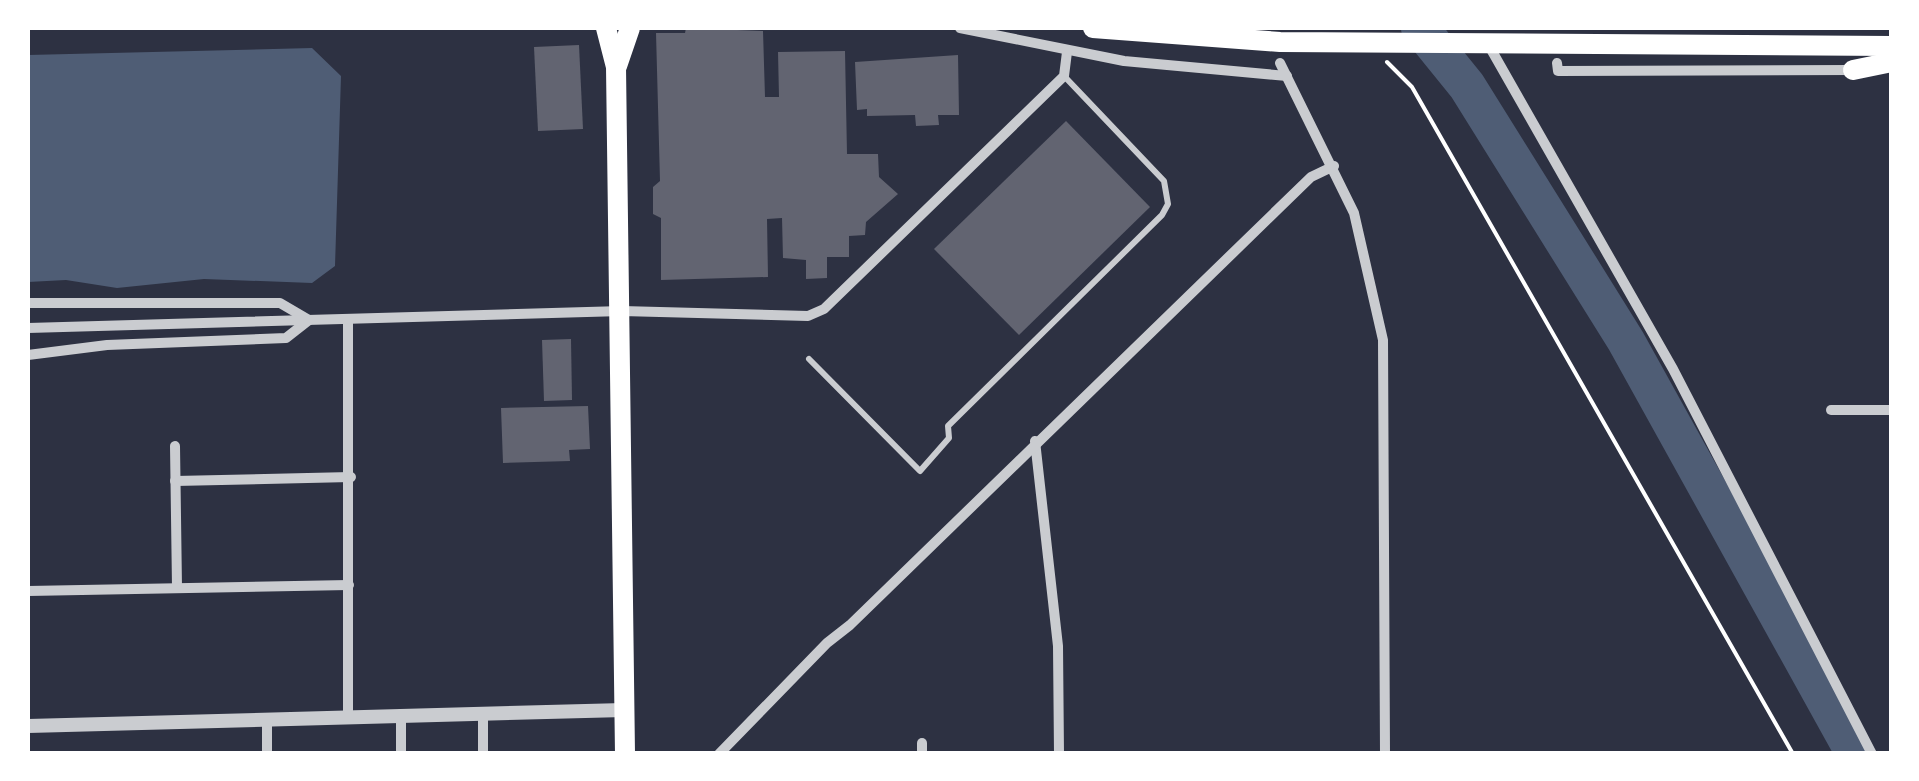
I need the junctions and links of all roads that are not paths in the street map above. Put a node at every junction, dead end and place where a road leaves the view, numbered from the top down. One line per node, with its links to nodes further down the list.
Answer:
1 (606, 28): 11 (highway)
2 (630, 28): 11 (highway)
3 (960, 28): 7 (street)
4 (1092, 28): 5 (highway)
5 (1478, 44): 6 (highway); 45 (street)
6 (1892, 46)
7 (1067, 52): 13 (street); 14 (street)
8 (1892, 62): 12 (highway)
9 (1280, 63): 14 (street)
10 (1557, 63): 12 (street)
11 (616, 68): 17 (highway)
12 (1853, 70)
13 (1064, 76): 17 (street); 22 (lane)
14 (1287, 76): 15 (street)
15 (1334, 166): 25 (street); 44 (street)
16 (28, 302): 19 (street)
17 (622, 311): 18 (street); 32 (highway)
18 (348, 319): 19 (street); 27 (street)
19 (309, 320): 20 (street); 21 (street)
20 (28, 328)
21 (28, 354)
22 (809, 359)
23 (1831, 410): 24 (street)
24 (1892, 410)
25 (1035, 441): 42 (street); 43 (street)
26 (175, 446): 28 (street)
27 (351, 477): 28 (street); 29 (street)
28 (175, 481): 30 (street)
29 (349, 584): 30 (street); 35 (street)
30 (177, 587): 31 (street)
31 (28, 591)
32 (624, 710): 33 (street); 41 (highway)
33 (483, 712): 34 (street); 40 (street)
34 (401, 714): 35 (street); 39 (street)
35 (348, 715): 36 (street)
36 (268, 718): 37 (street); 38 (street)
37 (28, 726)
38 (267, 754)
39 (401, 754)
40 (483, 754)
41 (625, 754)
42 (719, 754)
43 (1060, 754)
44 (1385, 754)
45 (1872, 754)

